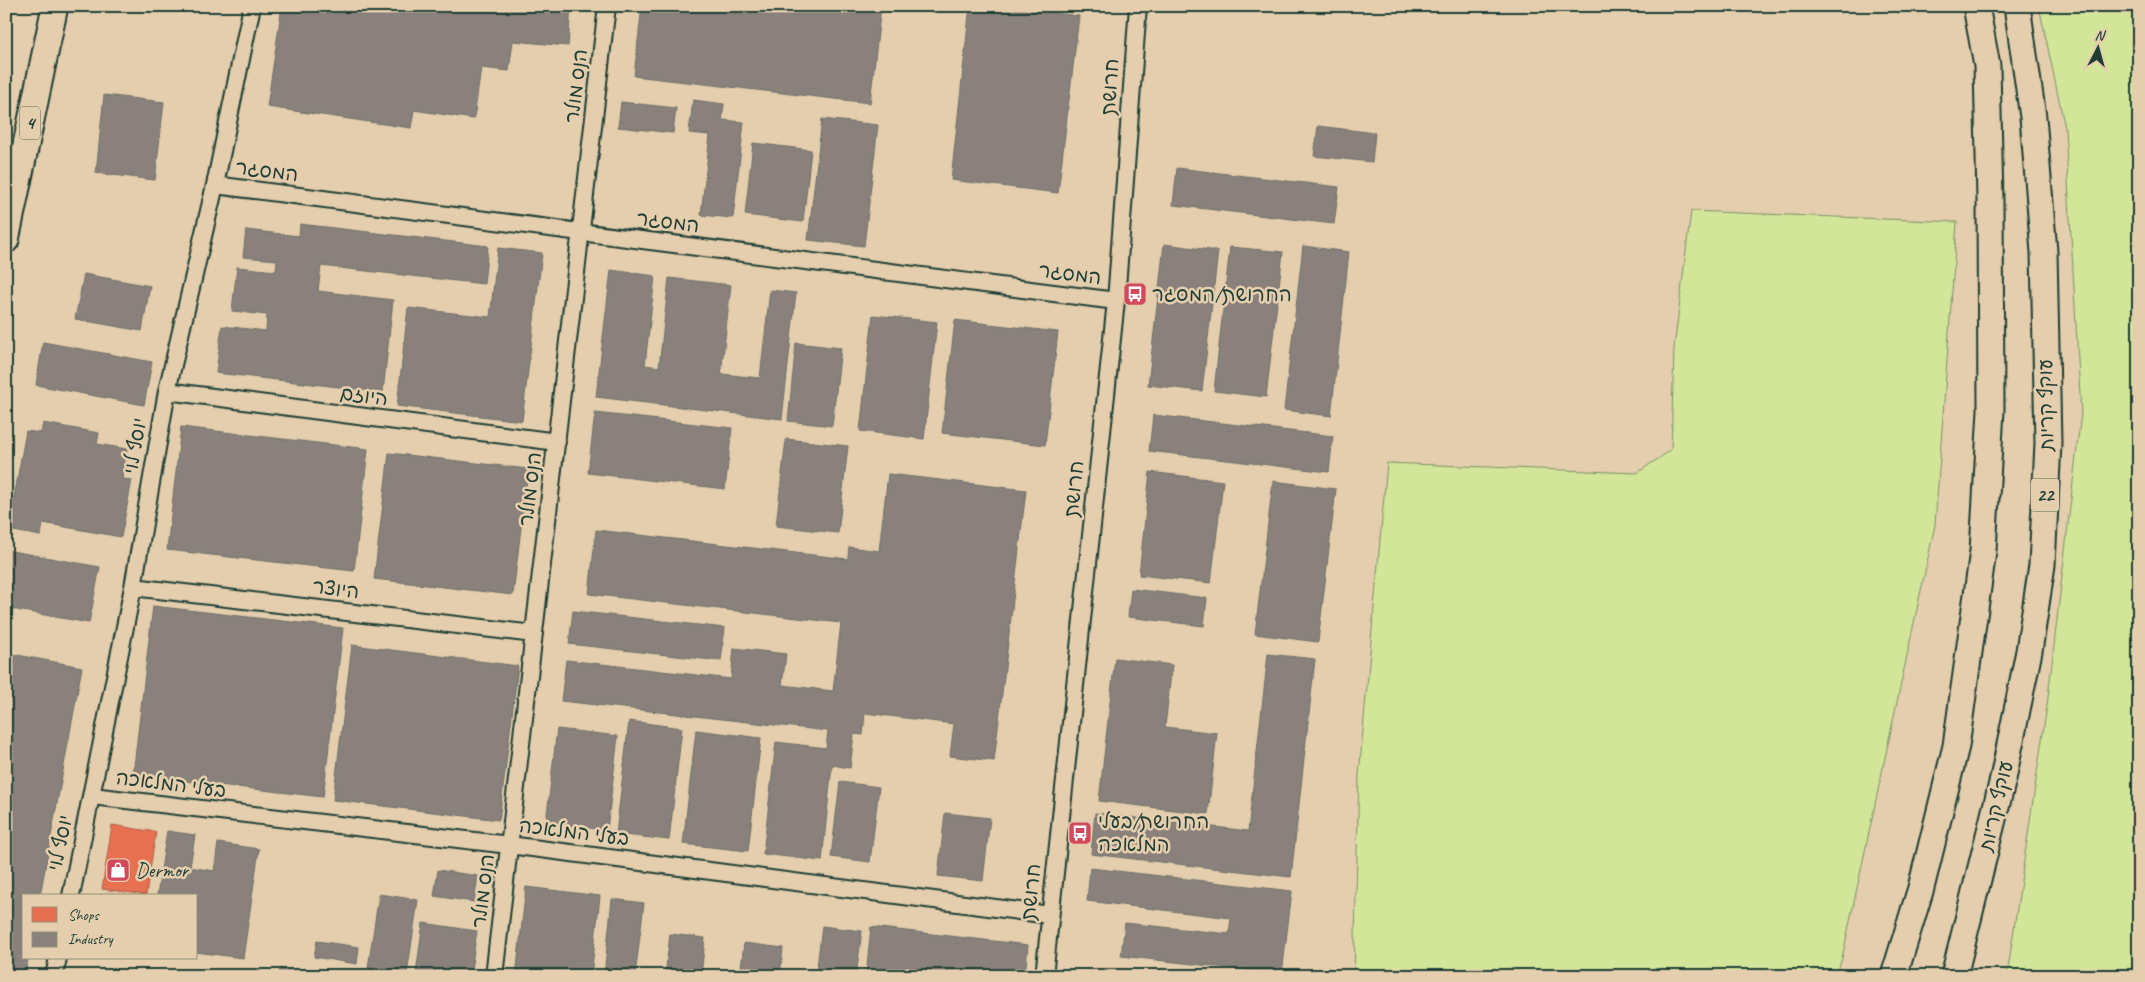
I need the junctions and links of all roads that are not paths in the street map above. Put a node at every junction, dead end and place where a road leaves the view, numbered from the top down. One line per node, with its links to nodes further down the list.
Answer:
1 (55, 6): 9 (highway, 4)
2 (252, 6): 7 (street, יוסף לוי)
3 (607, 6): 8 (street, הנס מולר)
4 (1138, 6): 10 (street, חרושת)
5 (1976, 6): 17 (highway)
6 (2017, 6): 20 (highway, עוקף קריות / 22)
7 (215, 186): 8 (street, המסגר); 11 (street, יוסף לוי)
8 (581, 232): 10 (street, המסגר); 12 (street, הנס מולר)
9 (6, 240)
10 (1116, 301): 19 (street, חרושת)
11 (167, 391): 12 (street, היוזם); 13 (street, יוסף לוי)
12 (556, 442): 14 (street, הנס מולר)
13 (133, 587): 14 (street, היוצר); 15 (street, יוסף לוי)
14 (534, 634): 16 (street, הנס מולר)
15 (92, 796): 16 (street, בעלי המלאכה); 18 (street, יוסף לוי)
16 (510, 845): 19 (street, בעלי המלאכה); 23 (street, הנס מולר)
17 (1922, 888): 25 (highway); 26 (highway)
18 (71, 894)
19 (1050, 915): 24 (street, חרושת)
20 (1962, 945): 27 (highway, עוקף קריות / 22); 28 (highway)
21 (58, 960): 22 (street)
22 (54, 976)
23 (494, 976)
24 (1044, 976)
25 (1881, 976)
26 (1894, 976)
27 (1954, 976)
28 (1960, 976)

